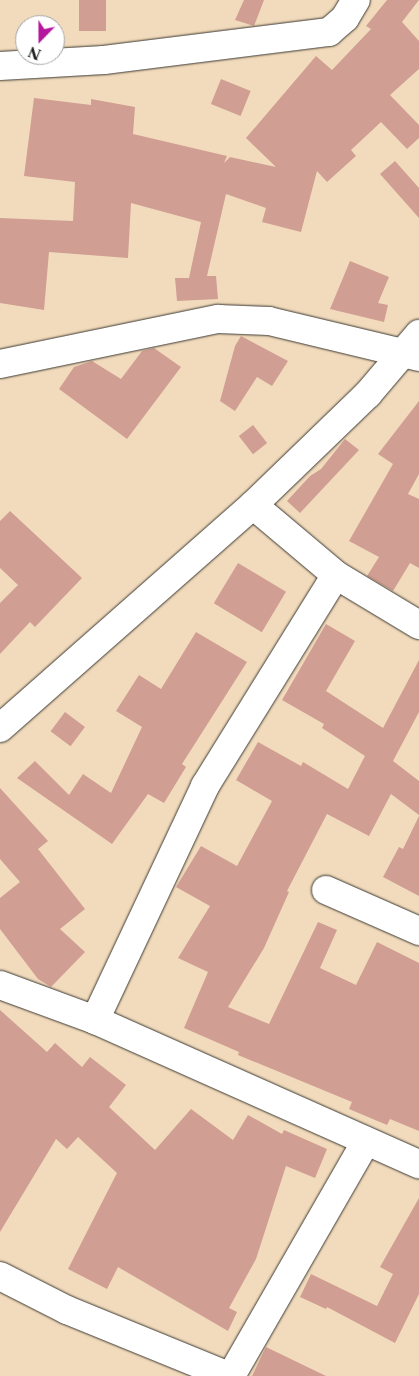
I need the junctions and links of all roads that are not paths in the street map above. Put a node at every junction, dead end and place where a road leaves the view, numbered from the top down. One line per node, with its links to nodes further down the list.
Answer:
1 (356, 0): 2 (street)
2 (0, 66)
3 (414, 348): 4 (street); 5 (street)
4 (0, 364)
5 (253, 505): 6 (street); 8 (street)
6 (336, 576): 7 (street); 12 (street)
7 (419, 625)
8 (0, 728)
9 (326, 890): 10 (street)
10 (419, 931)
11 (0, 985): 12 (street)
12 (95, 1020): 13 (street)
13 (366, 1141): 14 (street); 16 (street)
14 (419, 1164)
15 (0, 1276): 16 (street)
16 (230, 1376)

